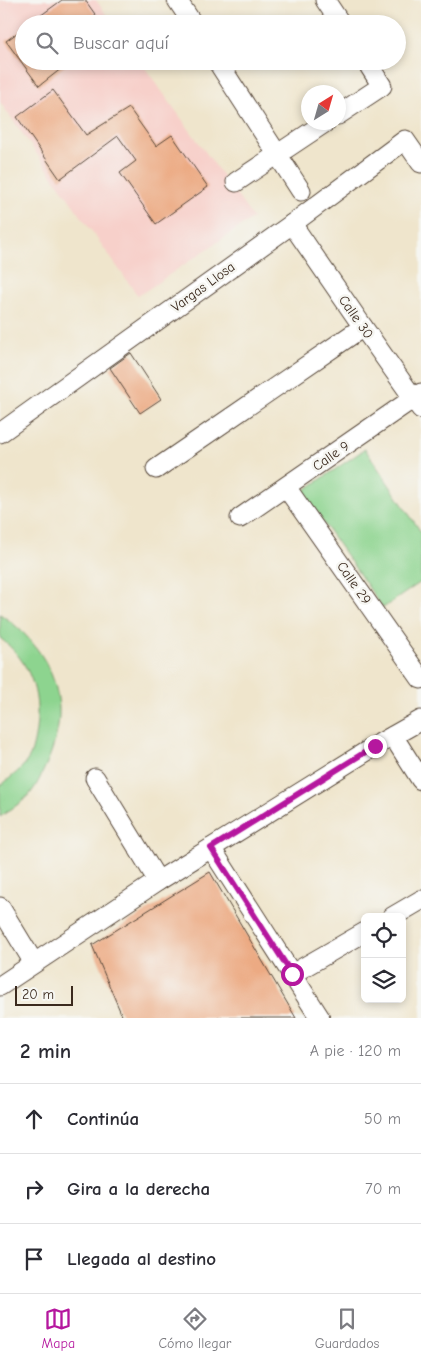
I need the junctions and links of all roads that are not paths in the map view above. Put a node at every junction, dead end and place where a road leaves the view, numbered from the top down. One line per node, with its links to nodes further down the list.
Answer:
1 (177, 0): 2 (street)
2 (186, 15)
3 (223, 70): 7 (street)
4 (372, 70): 5 (street)
5 (346, 110)
6 (314, 130): 7 (street)
7 (277, 154): 9 (street); 10 (street)
8 (421, 163): 11 (street, Vargas Llosa)
9 (236, 182)
10 (301, 191)
11 (292, 224): 12 (street, Calle 30); 14 (street, Vargas Llosa)
12 (362, 327): 13 (street, Calle 30); 15 (street)
13 (419, 400): 16 (street, Calle 9)
14 (0, 433)
15 (156, 469)
16 (286, 487): 17 (street, Calle 9); 18 (street, Calle 29)
17 (240, 518)
18 (421, 679)
19 (421, 720): 20 (street)
20 (393, 736): 22 (street); 23 (street)
21 (95, 778): 24 (street)
22 (421, 780)
23 (211, 848): 24 (street); 30 (street)
24 (158, 881): 29 (street)
25 (421, 900): 27 (street)
26 (0, 907): 29 (street)
27 (399, 913)
28 (361, 934): 30 (street)
29 (34, 962): 31 (street)
30 (292, 974): 32 (street)
31 (0, 986)
32 (320, 1018)

